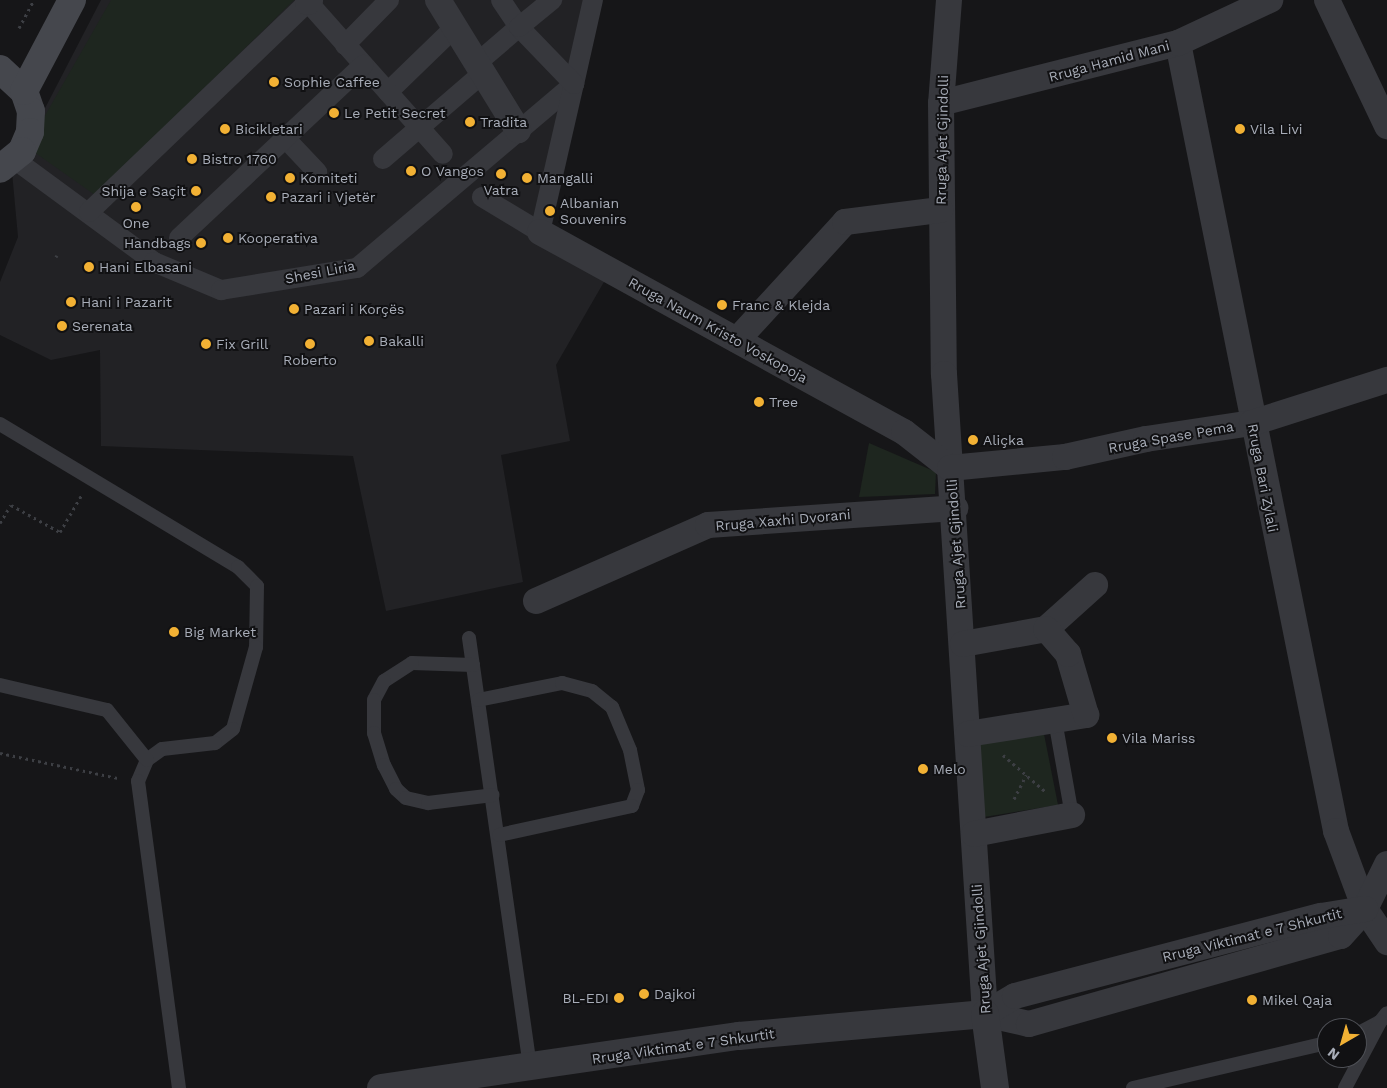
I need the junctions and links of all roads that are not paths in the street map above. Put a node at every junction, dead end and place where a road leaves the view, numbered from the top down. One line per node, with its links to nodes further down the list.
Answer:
1 (72, 0): 19 (main road)
2 (389, 0): 14 (street)
3 (438, 0): 11 (street)
4 (500, 0): 12 (street)
5 (552, 0): 12 (street)
6 (593, 0): 18 (street)
7 (949, 0): 21 (street, Rruga Ajet Gjindolli)
8 (1270, 0): 13 (street, Rruga Hamid Mani)
9 (1327, 0): 22 (street)
10 (309, 1): 14 (street); 32 (street)
11 (455, 27): 16 (street); 20 (street)
12 (519, 27): 16 (street); 18 (street)
13 (1178, 43): 21 (street, Rruga Hamid Mani); 37 (street, Rruga Bari Zylali)
14 (345, 45): 15 (street)
15 (363, 65): 20 (street); 25 (street)
16 (480, 68): 23 (street); 24 (street)
17 (0, 69): 19 (main road)
18 (574, 84): 24 (street, Shesi Liria); 33 (street)
19 (24, 91): 28 (main road)
20 (388, 92): 23 (street)
21 (941, 103): 31 (street, Rruga Ajet Gjindolli)
22 (1387, 126)
23 (419, 128): 26 (street); 27 (street)
24 (518, 130): 32 (street, Shesi Liria)
25 (285, 138): 29 (street); 34 (street)
26 (443, 154)
27 (383, 159)
28 (7, 164): 32 (street, Shesi Liria)
29 (317, 172)
30 (482, 197): 33 (street, Rruga Naum Kristo Voskopoja)
31 (940, 210): 35 (street); 39 (street, Rruga Ajet Gjindolli)
32 (89, 212)
33 (540, 232): 35 (street, Rruga Naum Kristo Voskopoja)
34 (179, 238)
35 (736, 340): 39 (street, Rruga Naum Kristo Voskopoja)
36 (1387, 380): 37 (street, Rruga Spase Pema)
37 (1252, 423): 39 (street, Rruga Spase Pema); 57 (street, Rruga Bari Zylali)
38 (0, 424): 51 (lane)
39 (950, 468): 40 (street, Rruga Ajet Gjindolli)
40 (955, 508): 42 (street, Rruga Xaxhi Dvorani); 45 (street, Rruga Ajet Gjindolli)
41 (1095, 585): 43 (street)
42 (536, 602)
43 (1046, 629): 45 (street); 49 (street)
44 (469, 638): 46 (lane)
45 (963, 644): 50 (street, Rruga Ajet Gjindolli)
46 (473, 665): 48 (lane); 52 (lane)
47 (0, 685): 51 (lane)
48 (478, 700): 52 (lane); 55 (lane)
49 (1055, 720): 50 (street); 53 (lane)
50 (973, 733): 54 (street, Rruga Ajet Gjindolli)
51 (147, 760): 64 (lane)
52 (493, 795): 55 (lane)
53 (1072, 815): 54 (street)
54 (974, 834): 59 (street, Rruga Ajet Gjindolli)
55 (499, 835): 63 (lane)
56 (1387, 864): 57 (street)
57 (1364, 909): 58 (street, Rruga Bari Zylali); 59 (street, Rruga Viktimat e 7 Shkurtit)
58 (1387, 942)
59 (985, 1014): 63 (street, Rruga Viktimat e 7 Shkurtit); 66 (street, Rruga Ajet Gjindolli)
60 (1384, 1017): 61 (lane); 68 (lane)
61 (1367, 1028)
62 (1317, 1045): 67 (lane)
63 (530, 1068): 65 (street, Rruga Viktimat e 7 Shkurtit)
64 (180, 1088)
65 (381, 1088)
66 (995, 1088)
67 (1133, 1088)
68 (1345, 1088)

